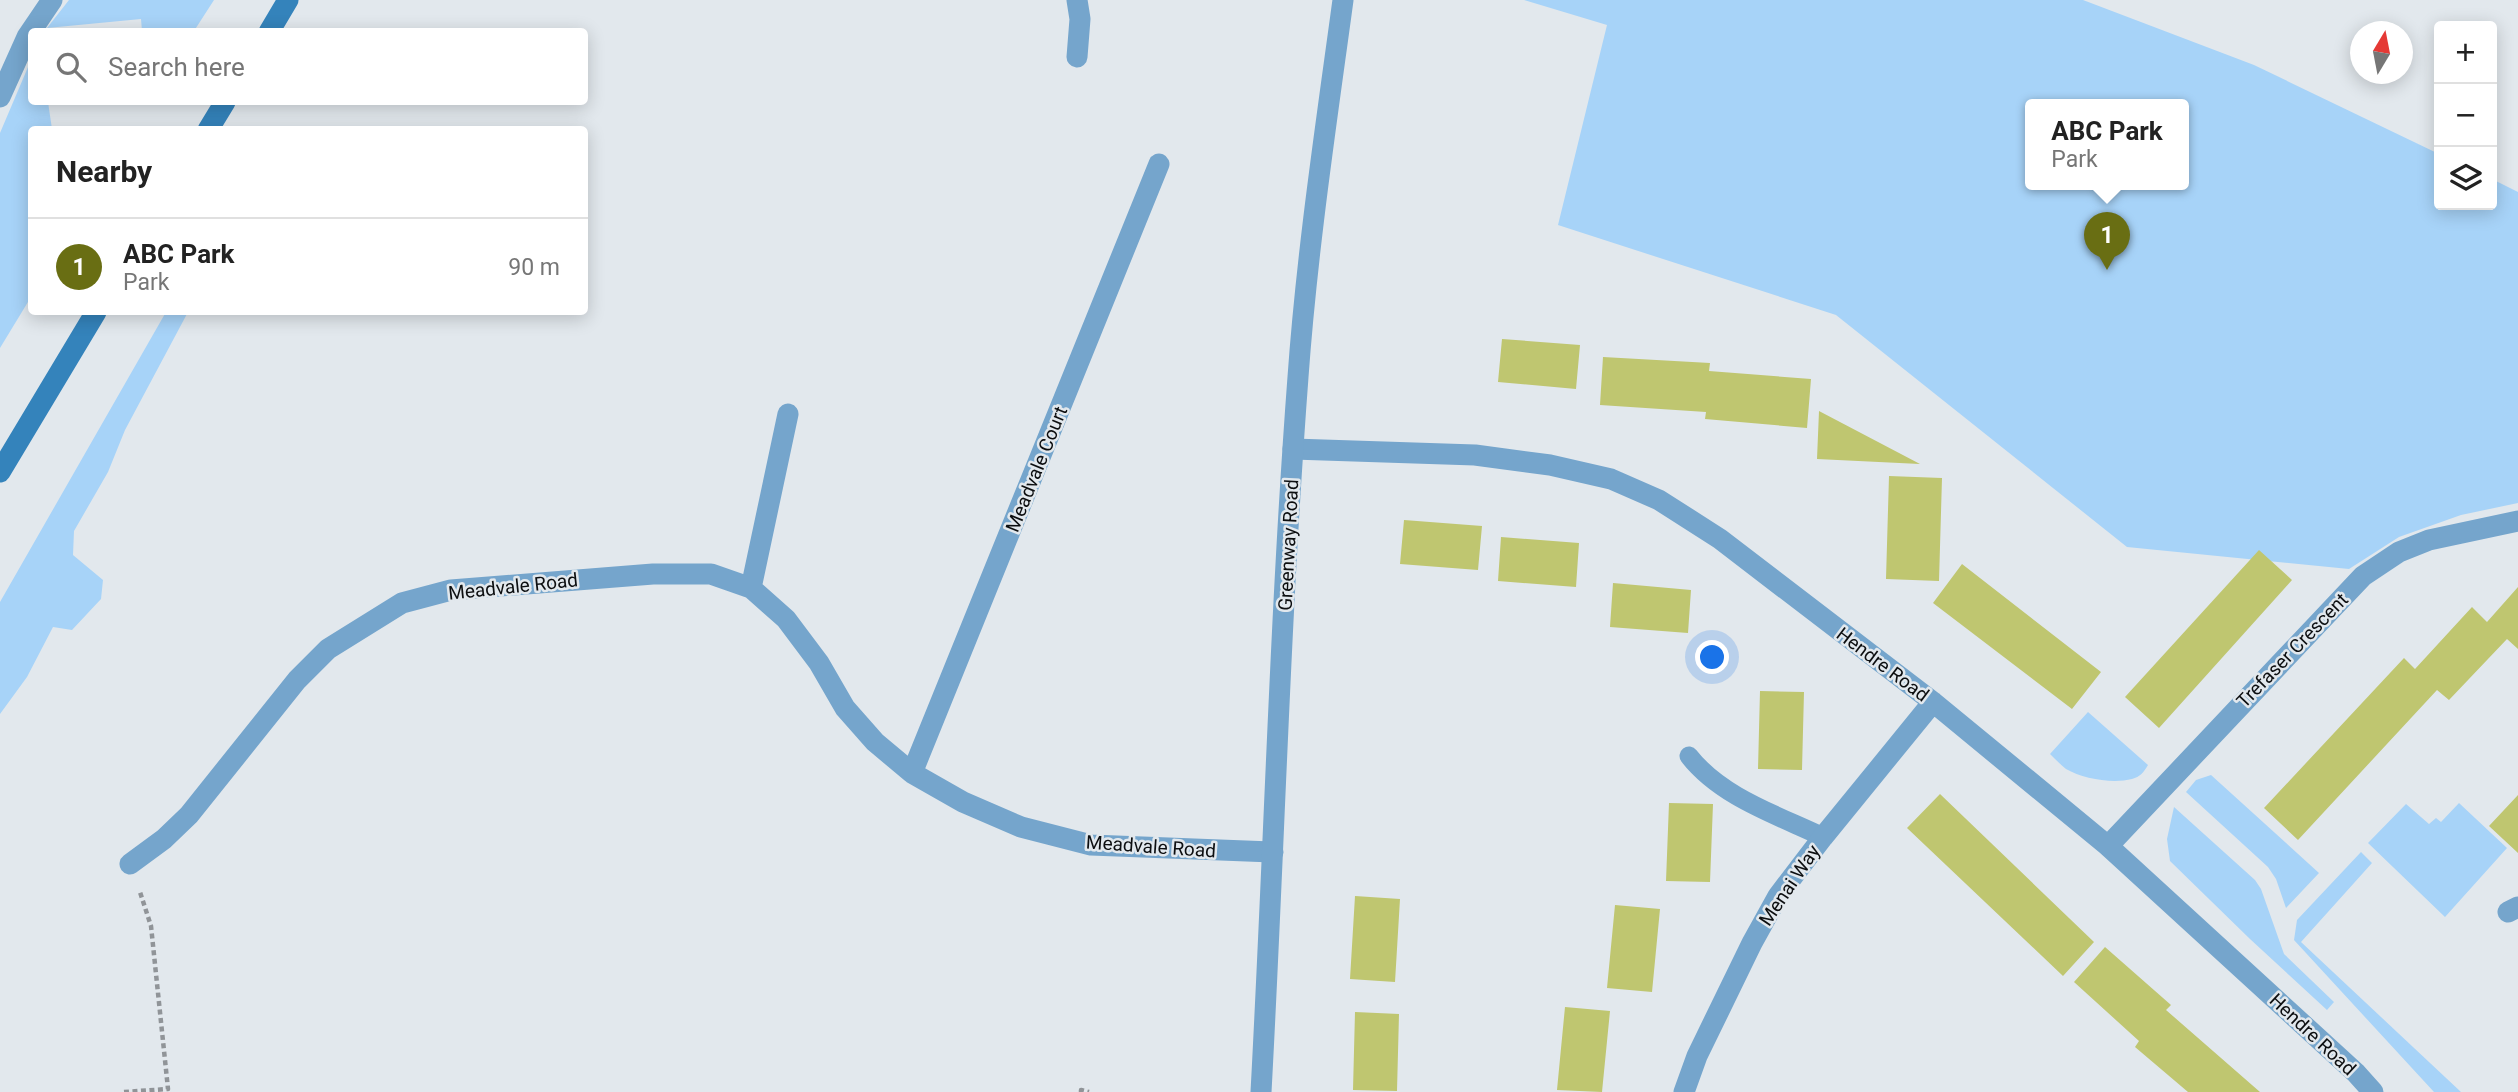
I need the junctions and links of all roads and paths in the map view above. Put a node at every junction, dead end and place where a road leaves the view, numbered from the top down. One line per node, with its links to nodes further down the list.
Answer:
1 (52, 0): 5 (street)
2 (288, 0): 6 (main road)
3 (1077, 0): 8 (street)
4 (1343, 0): 15 (street, Greenway Road)
5 (33, 28)
6 (270, 28)
7 (28, 36): 9 (street)
8 (1077, 57)
9 (0, 97)
10 (223, 105): 11 (main road)
11 (210, 126)
12 (1159, 164): 21 (street, Meadvale Court)
13 (94, 315): 16 (main road)
14 (788, 414): 18 (street)
15 (1293, 449): 19 (street, Hendre Road); 24 (street, Greenway Road)
16 (0, 472)
17 (2518, 521): 23 (street, Trefaser Crescent)
18 (751, 588): 21 (street, Meadvale Road); 25 (street, Meadvale Road)
19 (1933, 702): 22 (street, Menai Way); 23 (street, Hendre Road)
20 (1689, 755): 22 (lane)
21 (912, 773): 24 (street, Meadvale Road)
22 (1823, 836): 30 (street, Menai Way)
23 (2108, 846): 31 (street, Hendre Road)
24 (1273, 852): 29 (street, Greenway Road)
25 (130, 864): 26 (path)
26 (124, 1092)
27 (1081, 1092): 28 (path)
28 (1089, 1092)
29 (1261, 1092)
30 (1684, 1092)
31 (2373, 1092)

